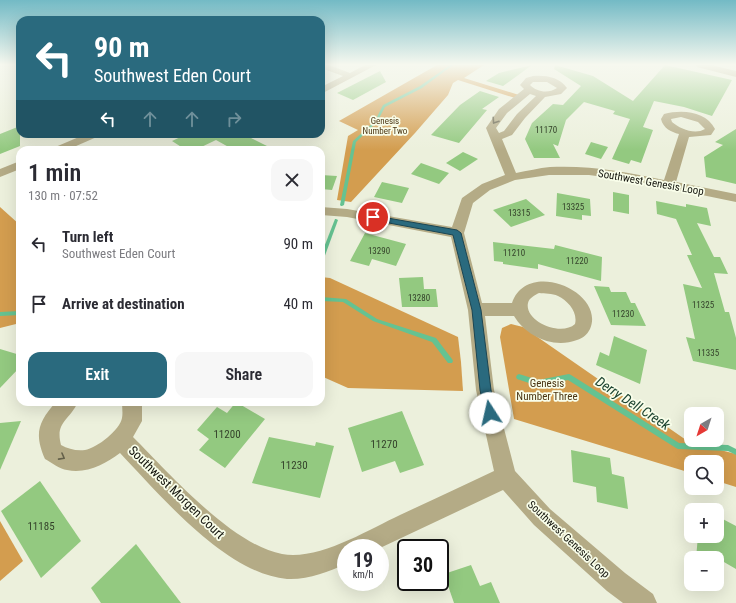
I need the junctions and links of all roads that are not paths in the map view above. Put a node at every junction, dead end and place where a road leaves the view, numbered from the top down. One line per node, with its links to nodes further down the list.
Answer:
1 (525, 93): 6 (street, one-way to 6)
2 (540, 93): 4 (street)
3 (557, 93): 4 (street)
4 (543, 94): 6 (street)
5 (685, 133): 12 (street)
6 (497, 137): 11 (street)
7 (86, 138): 8 (street)
8 (66, 146)
9 (16, 167): 10 (street)
10 (0, 173)
11 (512, 177): 12 (street, Southwest Genesis Loop); 15 (street, Southwest Genesis Loop)
12 (669, 184): 13 (street, Southwest Genesis Loop)
13 (736, 198)
14 (325, 211): 15 (street)
15 (457, 233): 17 (street, Southwest Genesis Loop)
16 (519, 309): 17 (street)
17 (476, 310): 21 (street, Southwest Genesis Loop)
18 (65, 406): 20 (street, Southwest Morgen Court, one-way to 20)
19 (132, 406): 20 (street, Southwest Morgen Court)
20 (121, 439): 23 (street, Southwest Morgen Court)
21 (506, 477): 22 (street); 24 (street, Southwest Genesis Loop)
22 (373, 539)
23 (337, 555)
24 (644, 603)

